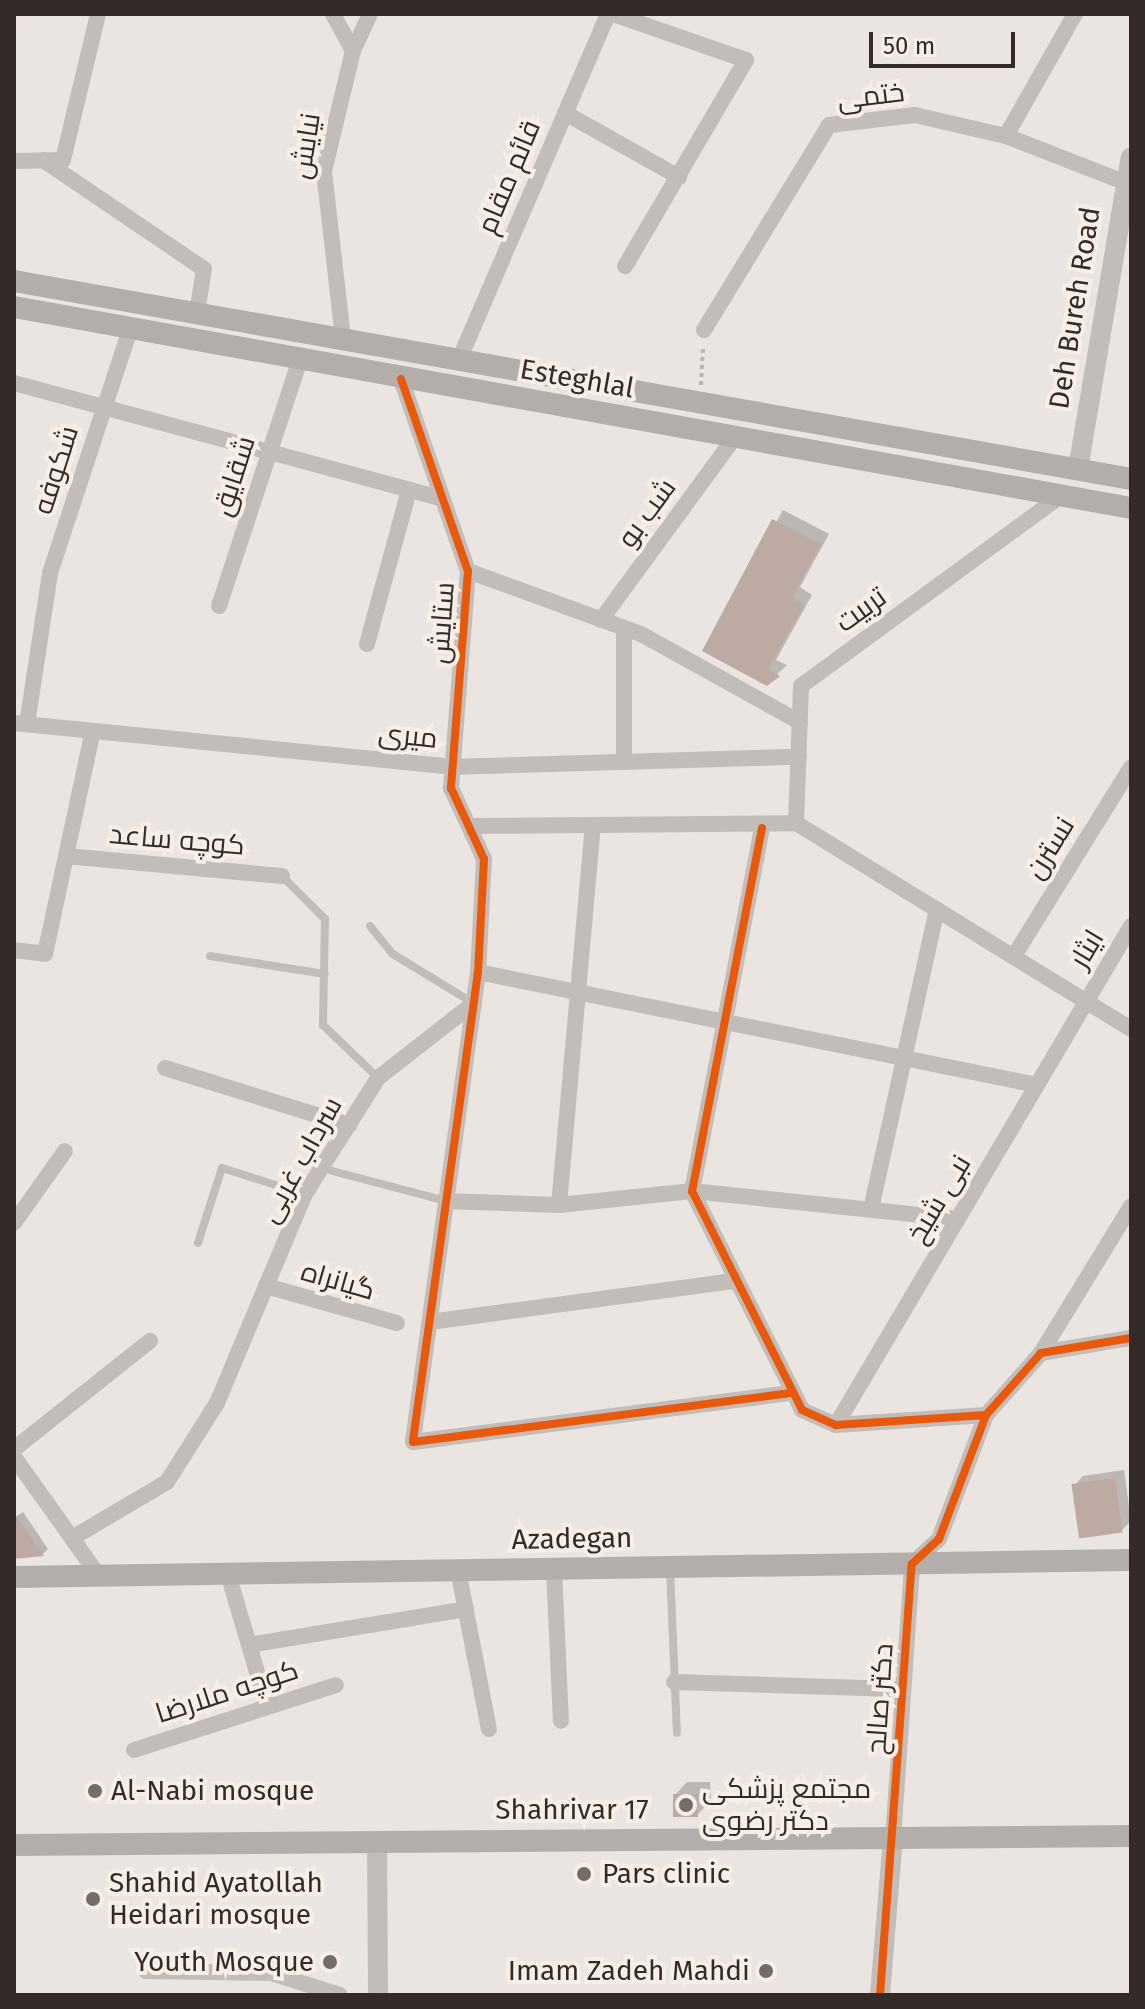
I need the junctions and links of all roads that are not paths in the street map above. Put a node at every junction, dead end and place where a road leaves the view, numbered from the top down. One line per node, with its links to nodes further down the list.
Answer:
1 (98, 14): 11 (street)
2 (333, 14): 6 (street)
3 (370, 14): 6 (street, نیایش)
4 (610, 14): 7 (street, قائم مقام); 13 (street)
5 (1075, 14): 8 (street)
6 (353, 51): 21 (street, نیایش)
7 (565, 113): 13 (street); 22 (street, قائم مقام)
8 (1006, 136): 14 (street, ختمی); 20 (street, ختمی)
9 (14, 147): 12 (street)
10 (1131, 157): 14 (street, Deh Bureh Road)
11 (43, 160): 12 (street); 18 (street)
12 (14, 161)
13 (679, 177): 15 (street)
14 (1124, 182): 29 (street, Deh Bureh Road)
15 (625, 266)
16 (14, 281): 18 (main road, Esteghlal)
17 (14, 307): 19 (main road, Esteghlal)
18 (197, 313): 21 (main road, Esteghlal)
19 (130, 330): 23 (main road, Esteghlal); 26 (street, شکوفه)
20 (704, 330)
21 (343, 338): 22 (main road, Esteghlal)
22 (459, 360): 29 (main road, Esteghlal)
23 (299, 362): 24 (main road, Esteghlal); 28 (street, شقایق)
24 (401, 379): 27 (main road, Esteghlal); 33 (street, ستایش)
25 (14, 383): 26 (street)
26 (104, 407): 28 (street); 41 (street, شکوفه)
27 (735, 437): 32 (main road, Esteghlal); 37 (street, شب بو)
28 (269, 452): 31 (street); 36 (street, شقایق)
29 (1078, 469): 30 (main road, Esteghlal)
30 (1131, 479)
31 (409, 490): 33 (street); 39 (street)
32 (1062, 495): 34 (main road, Esteghlal); 40 (street, تربیت)
33 (443, 499): 35 (street, ستایش)
34 (1131, 508)
35 (468, 571): 37 (street); 45 (street, ستایش)
36 (219, 606)
37 (601, 620): 38 (street)
38 (624, 628): 40 (street); 44 (street)
39 (367, 644)
40 (800, 722): 43 (street, تربیت)
41 (20, 724): 42 (street, میری)
42 (93, 731): 45 (street, میری); 51 (street)
43 (799, 757): 44 (street, میری); 47 (street, تربیت)
44 (624, 762): 45 (street, میری)
45 (452, 767): 48 (street, ستایش)
46 (1131, 767): 58 (street, نسترن)
47 (796, 823): 50 (street); 53 (street)
48 (474, 826): 49 (street); 59 (street)
49 (593, 827): 50 (street); 61 (street)
50 (762, 828): 64 (street)
51 (66, 856): 52 (street, کوچه ساعد); 56 (street)
52 (282, 876): 60 (lane)
53 (937, 909): 58 (street); 66 (street)
54 (370, 926): 63 (lane)
55 (1131, 926): 62 (street, ایثار)
56 (14, 950)
57 (210, 956): 60 (lane)
58 (1014, 956): 62 (street)
59 (478, 972): 61 (street); 63 (street)
60 (325, 974): 68 (lane)
61 (576, 991): 64 (street); 76 (street)
62 (1088, 999): 65 (street); 69 (street, نبی شیخ)
63 (474, 1003): 68 (street, سرداب غربی); 75 (street)
64 (726, 1021): 66 (street); 73 (street)
65 (1131, 1029)
66 (904, 1057): 69 (street); 78 (street)
67 (165, 1068): 70 (street)
68 (378, 1078): 70 (street, سرداب غربی)
69 (1037, 1085): 79 (street, نبی شیخ)
70 (349, 1125): 72 (street, سرداب غربی)
71 (65, 1151): 80 (street)
72 (321, 1168): 74 (street, سرداب غربی); 75 (lane)
73 (692, 1191): 76 (street); 78 (street); 82 (street)
74 (305, 1194): 81 (lane); 83 (street, سرداب غربی)
75 (447, 1201): 76 (street); 84 (street)
76 (559, 1205)
77 (1131, 1206): 88 (street)
78 (871, 1209): 79 (street)
79 (958, 1219): 91 (street, نبی شیخ)
80 (14, 1223)
81 (198, 1243)
82 (735, 1281): 84 (street); 89 (street)
83 (266, 1286): 85 (street, گیانراه); 94 (street, سرداب غربی)
84 (430, 1322): 89 (street)
85 (397, 1323)
86 (1131, 1338): 88 (street)
87 (150, 1341): 92 (street)
88 (1041, 1353): 90 (street)
89 (789, 1393): 91 (street)
90 (986, 1415): 91 (street); 96 (street)
91 (836, 1425)
92 (14, 1449)
93 (14, 1457): 94 (street)
94 (72, 1538): 101 (street)
95 (1131, 1560): 96 (main road, Azadegan)
96 (912, 1564): 97 (main road, Azadegan); 107 (street, دکتر صالح)
97 (670, 1567): 98 (main road, Azadegan); 105 (lane)
98 (554, 1569): 99 (main road, Azadegan); 109 (street)
99 (458, 1570): 100 (main road, Azadegan); 103 (street)
100 (228, 1574): 101 (main road, Azadegan); 104 (street)
101 (99, 1576): 102 (main road, Azadegan)
102 (14, 1577)
103 (466, 1609): 104 (street); 110 (street)
104 (249, 1645): 108 (street)
105 (674, 1682): 107 (street); 111 (lane)
106 (336, 1685): 108 (street, کوچه ملارضا)
107 (903, 1689): 114 (street, دکتر صالح)
108 (266, 1702): 112 (street, کوچه ملارضا)
109 (561, 1721)
110 (489, 1729)
111 (677, 1733)
112 (134, 1750)
113 (1131, 1836): 114 (main road, Shahrivar 17)
114 (893, 1838): 115 (main road, Shahrivar 17); 122 (street)
115 (377, 1842): 116 (main road, Shahrivar 17); 121 (street)
116 (14, 1845)
117 (146, 1971): 118 (street)
118 (285, 1977): 119 (street); 120 (street)
119 (287, 1995)
120 (340, 1995)
121 (378, 1995)
122 (880, 1995)

